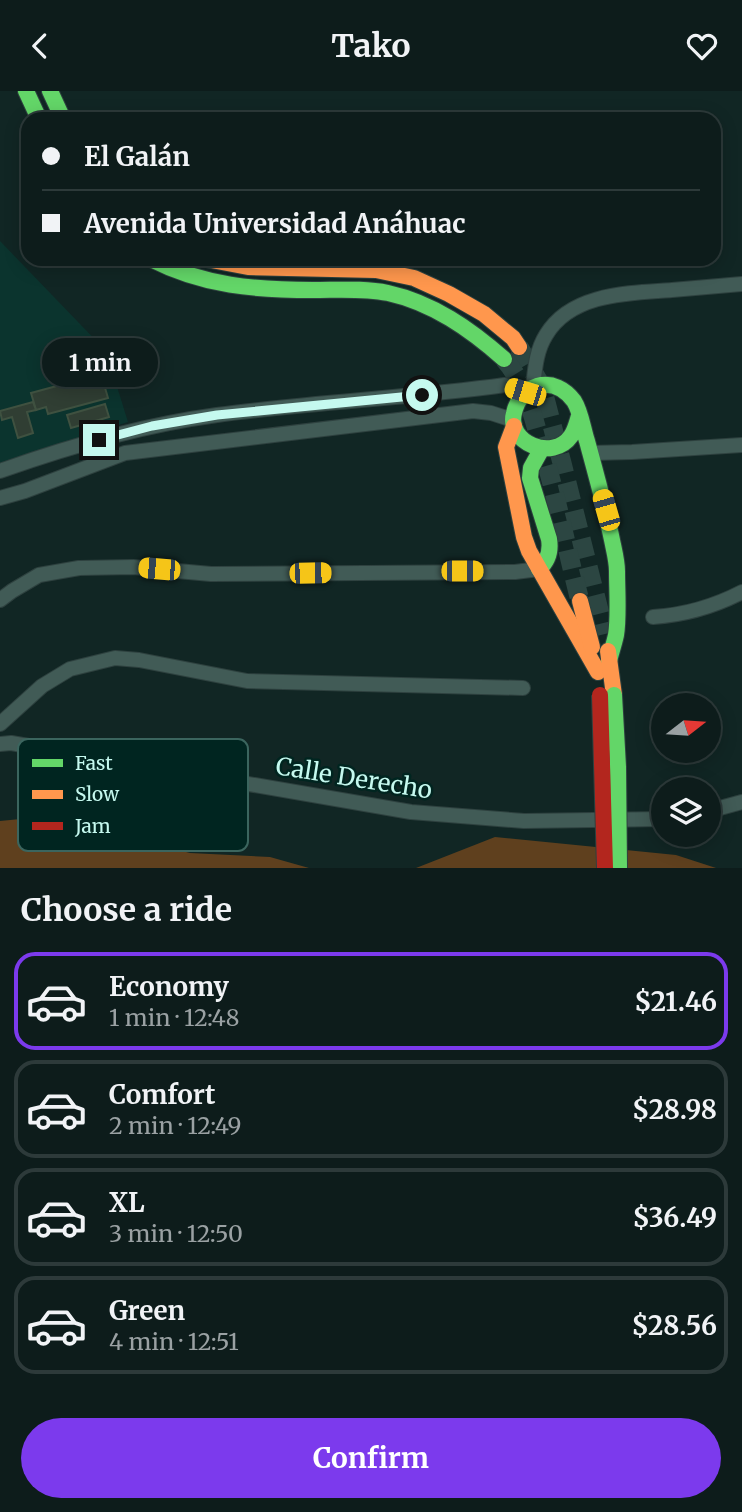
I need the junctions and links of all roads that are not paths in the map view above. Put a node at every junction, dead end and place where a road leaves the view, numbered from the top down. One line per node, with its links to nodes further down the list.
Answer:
1 (26, 91): 3 (main road)
2 (50, 91): 4 (main road)
3 (35, 112)
4 (60, 112)
5 (166, 266): 9 (main road)
6 (242, 266): 8 (main road)
7 (742, 284): 10 (street)
8 (519, 347)
9 (504, 359)
10 (529, 389): 11 (main road); 12 (main road); 17 (street)
11 (579, 417): 14 (main road); 16 (main road)
12 (514, 423): 15 (main road); 18 (street); 19 (main road)
13 (742, 445): 16 (street)
14 (559, 448): 15 (main road); 16 (main road)
15 (541, 450): 19 (main road)
16 (590, 453): 25 (main road)
17 (0, 471)
18 (0, 498)
19 (539, 569): 21 (street); 25 (main road)
20 (742, 592): 23 (street)
21 (0, 600)
22 (580, 601): 25 (main road)
23 (653, 617)
24 (605, 634): 25 (main road)
25 (604, 666): 27 (main road)
26 (523, 688): 28 (street)
27 (607, 695): 35 (main road, bridge); 36 (main road, bridge)
28 (0, 724)
29 (0, 744): 30 (street, Calle Derecho)
30 (18, 744)
31 (248, 784): 34 (street, Calle Derecho)
32 (742, 801): 33 (street)
33 (721, 807)
34 (651, 819)
35 (605, 868)
36 (619, 868)

